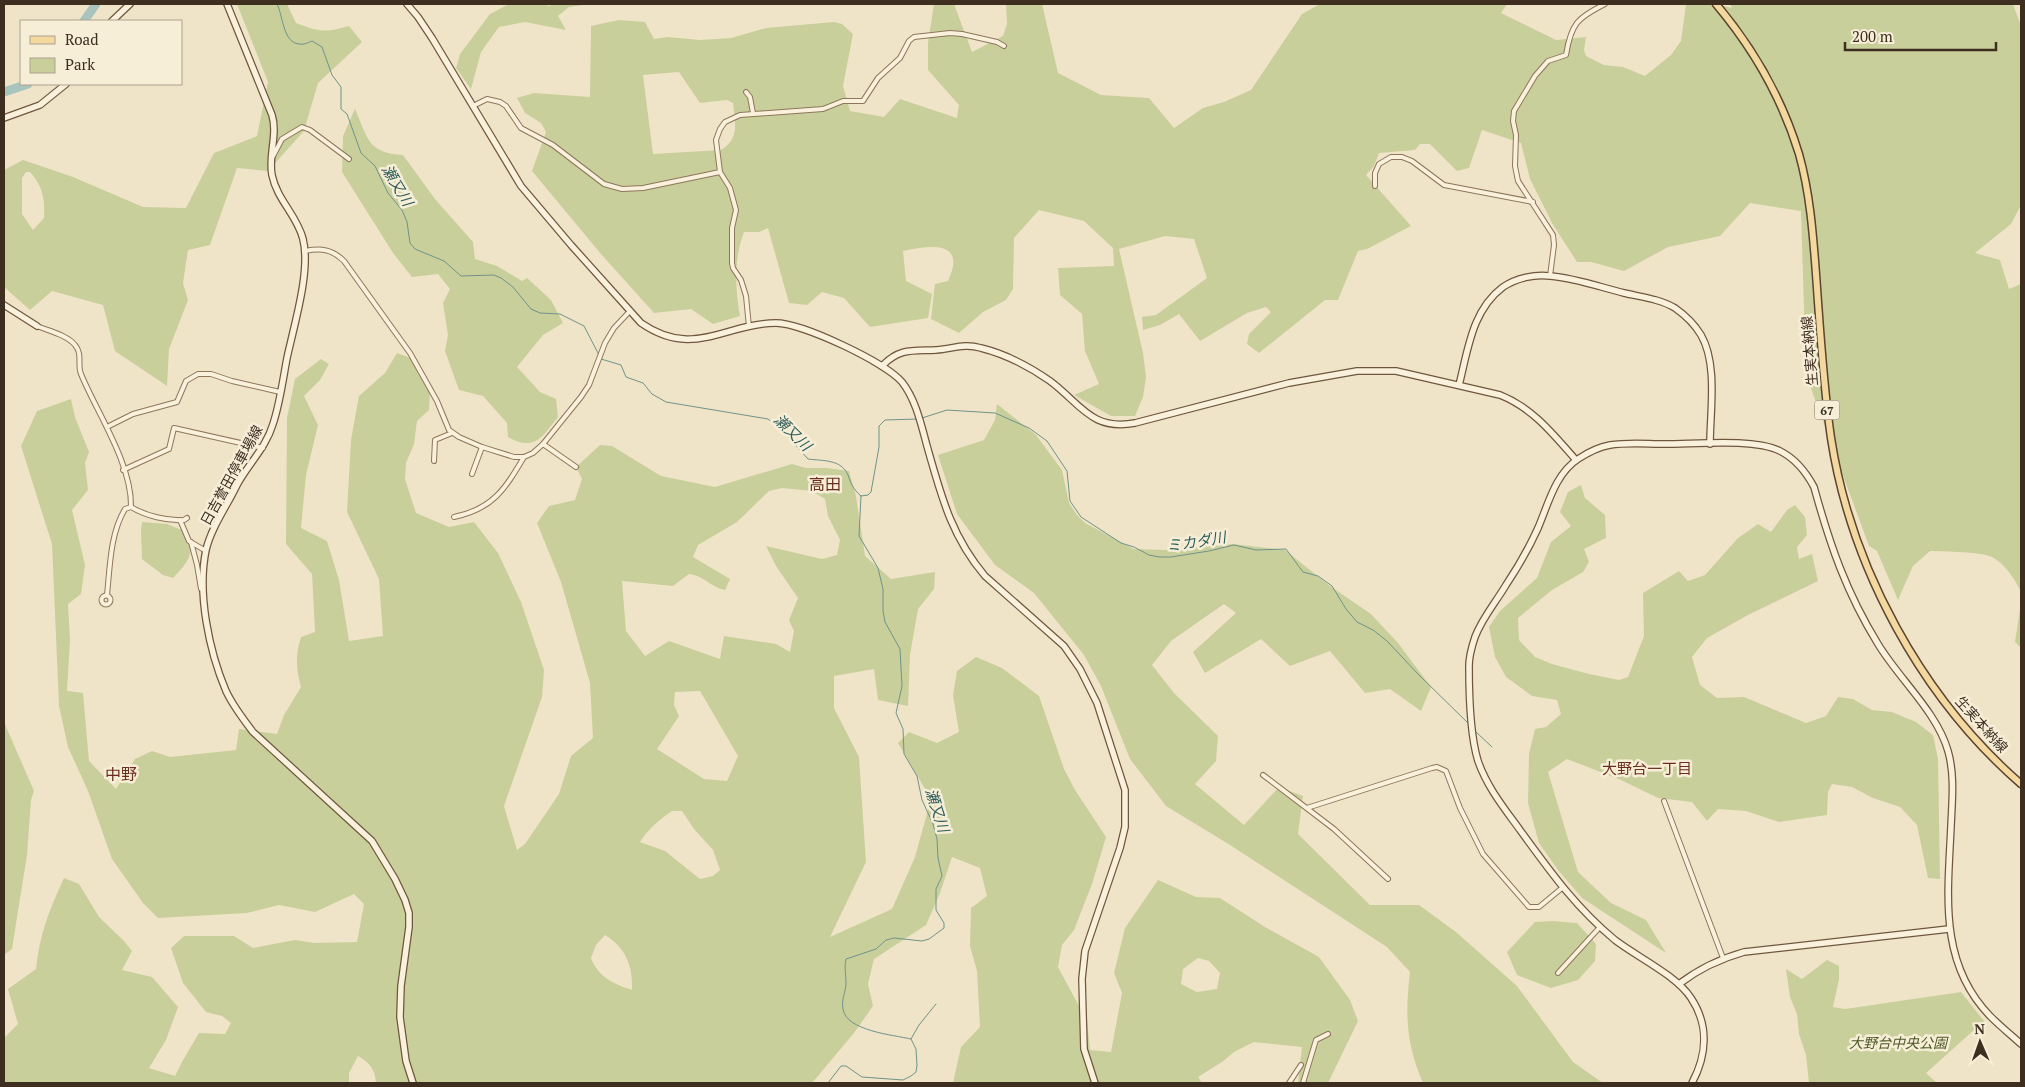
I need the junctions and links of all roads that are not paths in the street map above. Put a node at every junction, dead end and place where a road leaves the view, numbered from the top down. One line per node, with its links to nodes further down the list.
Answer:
1 (130, 4): 6 (street)
2 (226, 4): 14 (street, 日吉誉田停車場線)
3 (407, 4): 10 (street)
4 (1605, 4): 17 (street)
5 (1716, 4): 48 (main road, 生実本納線 / 67)
6 (113, 20)
7 (1004, 46): 11 (street)
8 (65, 85): 12 (street)
9 (746, 92): 11 (street)
10 (473, 106): 15 (street); 21 (street)
11 (753, 113): 15 (street)
12 (4, 118)
13 (350, 159): 14 (street)
14 (270, 162): 18 (street, 日吉誉田停車場線)
15 (720, 172): 23 (street)
16 (1376, 186): 17 (street)
17 (1533, 202): 19 (street)
18 (305, 251): 26 (street, 日吉誉田停車場線); 28 (street)
19 (1550, 276): 25 (street); 30 (street)
20 (4, 304): 22 (street)
21 (630, 311): 23 (street); 29 (street)
22 (37, 326): 27 (street)
23 (749, 327): 24 (street)
24 (883, 365): 25 (street); 62 (street)
25 (1459, 385): 34 (street)
26 (280, 392): 27 (street); 32 (street, 日吉誉田停車場線)
27 (107, 427): 37 (street)
28 (452, 433): 31 (street); 35 (street)
29 (543, 444): 33 (street); 36 (street)
30 (1710, 444): 34 (street); 54 (street)
31 (482, 447): 33 (street); 38 (street)
32 (263, 448): 37 (street); 44 (street, 日吉誉田停車場線)
33 (524, 457): 40 (street)
34 (1576, 460): 52 (street)
35 (434, 461)
36 (576, 467)
37 (124, 470): 39 (street)
38 (472, 474)
39 (131, 507): 42 (street); 45 (street)
40 (454, 517)
41 (187, 518): 42 (street)
42 (180, 520): 43 (street)
43 (191, 542): 44 (street); 46 (street)
44 (206, 551): 46 (street, 日吉誉田停車場線)
45 (107, 596)
46 (205, 598): 61 (street, 日吉誉田停車場線)
47 (1263, 775): 50 (street)
48 (2021, 784)
49 (1664, 801): 55 (street)
50 (1307, 808): 51 (street); 52 (street)
51 (1388, 879)
52 (1562, 888): 53 (street)
53 (1600, 927): 56 (street); 57 (street)
54 (1949, 929): 55 (street); 59 (street)
55 (1723, 958): 57 (street)
56 (1558, 973)
57 (1679, 984): 65 (street)
58 (1328, 1034): 64 (street)
59 (2021, 1044)
60 (1301, 1065): 63 (street)
61 (413, 1083)
62 (1095, 1083)
63 (1289, 1083)
64 (1304, 1083)
65 (1692, 1083)

